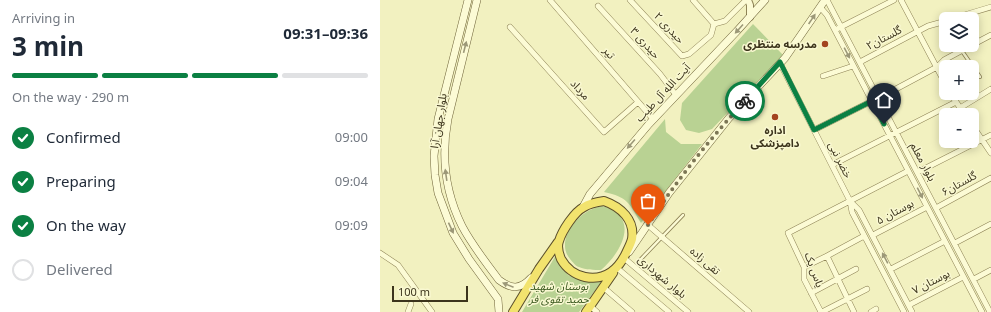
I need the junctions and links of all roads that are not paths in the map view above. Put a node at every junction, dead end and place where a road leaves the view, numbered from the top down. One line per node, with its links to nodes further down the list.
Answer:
1 (468, 0): 88 (main road, بلوار جهان آرا, one-way to 88)
2 (477, 0): 71 (main road, بلوار جهان آرا, one-way to 2)
3 (550, 0): 37 (street, تیر)
4 (630, 0): 17 (street, حیدری ۲)
5 (693, 0): 17 (street)
6 (747, 0): 15 (street); 17 (street)
7 (765, 0): 15 (main road, آیت الله آل طیب)
8 (826, 0): 12 (main road); 18 (street, بلوار معلم)
9 (894, 0): 18 (street)
10 (901, 0): 21 (street)
11 (598, 6): 34 (street, حیدری ۳)
12 (820, 7): 20 (street, بلوار معلم); 26 (main road, one-way to 12)
13 (991, 7): 14 (street)
14 (974, 12)
15 (750, 17): 34 (main road, آیت الله آل طیب, one-way to 34)
16 (939, 22): 21 (street, گلستان۲)
17 (714, 24)
18 (841, 26): 20 (street); 27 (street, بلوار معلم)
19 (510, 27): 37 (street, مرداد)
20 (834, 30): 28 (street, بلوار معلم, one-way to 28)
21 (918, 32): 27 (street, گلستان۲); 29 (street)
22 (990, 36): 23 (street)
23 (979, 42)
24 (958, 52): 29 (street)
25 (963, 52): 32 (lane)
26 (780, 62): 41 (street, خضر نبی); 58 (main road)
27 (860, 62): 35 (street, بلوار معلم)
28 (853, 66): 31 (street); 36 (street, بلوار معلم)
29 (936, 67): 30 (street); 35 (street)
30 (939, 72)
31 (823, 76)
32 (980, 77)
33 (991, 89): 39 (street)
34 (676, 95): 40 (main road, آیت الله آل طیب)
35 (879, 98): 42 (street, بلوار معلم)
36 (872, 101): 41 (street); 45 (street, بلوار معلم)
37 (638, 102): 40 (street, تیر)
38 (956, 102): 39 (street); 42 (street)
39 (960, 108)
40 (653, 119): 53 (main road, آیت الله آل طیب, one-way to 53)
41 (814, 130): 48 (street, خضر نبی)
42 (897, 132): 45 (street); 50 (street, بلوار معلم)
43 (991, 134): 46 (street)
44 (979, 135): 46 (street)
45 (890, 136): 48 (street); 49 (street, بلوار معلم)
46 (982, 139): 47 (street); 50 (street)
47 (991, 153)
48 (832, 165): 52 (street, خضر نبی)
49 (908, 172): 52 (street); 54 (street, بلوار معلم, one-way to 54)
50 (918, 172): 55 (street, بلوار معلم)
51 (991, 178): 55 (street, گلستان۶)
52 (850, 201): 59 (street, خضر نبی); 60 (street, خضر نبی); 69 (street, یاس یک)
53 (583, 207): 63 (highway); 67 (highway)
54 (927, 207): 59 (street, بوستان ۵); 62 (street, بلوار معلم)
55 (936, 208): 64 (street, بلوار معلم)
56 (683, 215): 61 (lane)
57 (991, 224): 64 (street)
58 (648, 225): 61 (street, تقی زاده); 67 (main road)
59 (873, 235): 73 (street, خضر نبی, one-way to 59)
60 (864, 236): 66 (street); 98 (street, خضر نبی)
61 (662, 237): 68 (lane); 94 (street, تقی زاده)
62 (945, 241): 73 (street); 75 (street, بلوار معلم)
63 (558, 242): 70 (highway); 71 (highway)
64 (955, 243): 77 (street, بلوار معلم)
65 (380, 253): 87 (street)
66 (827, 256): 69 (street); 76 (street)
67 (624, 258): 70 (highway); 93 (street, بلوار شهرداری)
68 (640, 260)
69 (804, 267): 80 (street, یاس یک)
70 (617, 268): 78 (highway); 92 (street, بلوار شهرداری)
71 (539, 269): 89 (highway)
72 (856, 269): 76 (street)
73 (891, 269): 83 (street, خضر نبی)
74 (991, 270): 77 (street)
75 (963, 277): 83 (street, بوستان ۷); 100 (street, بلوار معلم)
76 (837, 278): 80 (street); 81 (street)
77 (974, 279): 101 (street, بلوار معلم)
78 (603, 287): 84 (highway); 91 (street)
79 (867, 289): 81 (street)
80 (811, 293): 95 (street, یاس یک)
81 (847, 299): 95 (street); 96 (street)
82 (411, 304): 86 (street)
83 (909, 305): 99 (street, خضر نبی)
84 (588, 309): 90 (street)
85 (876, 309): 97 (street)
86 (408, 312)
87 (432, 312)
88 (499, 312)
89 (513, 312)
90 (597, 312)
91 (632, 312)
92 (669, 312)
93 (688, 312)
94 (749, 312)
95 (821, 312)
96 (854, 312)
97 (871, 312)
98 (904, 312)
99 (912, 312)
100 (982, 312)
101 (990, 312)

